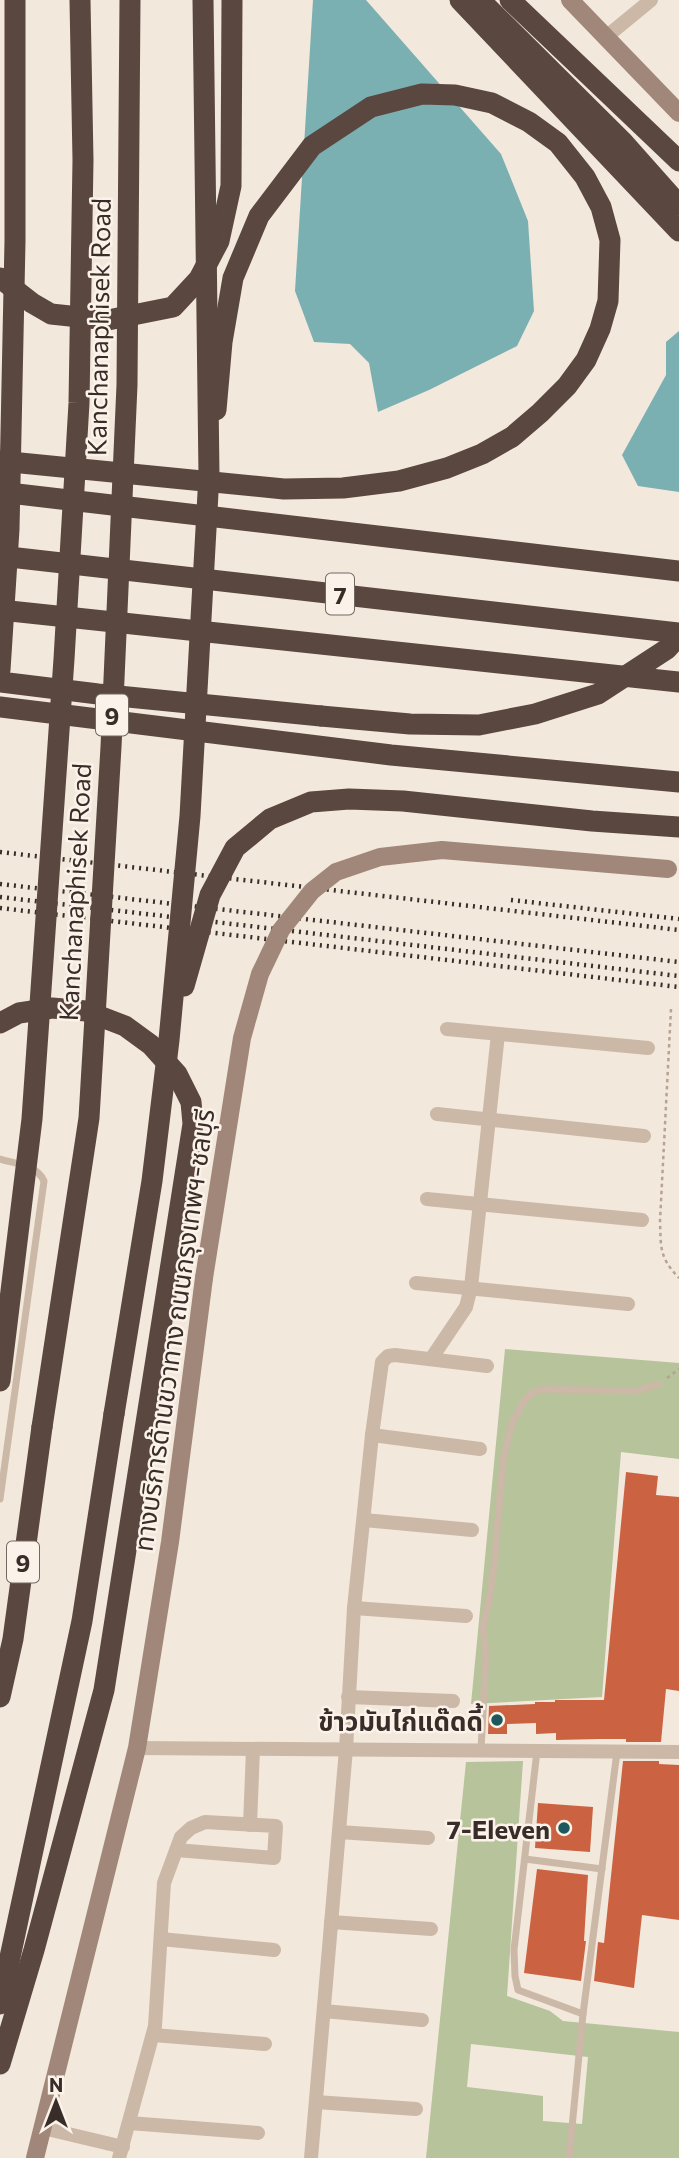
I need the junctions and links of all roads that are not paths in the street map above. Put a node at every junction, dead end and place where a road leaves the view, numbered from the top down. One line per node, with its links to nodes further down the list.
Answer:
1 (15, 0): 24 (highway, bridge)
2 (80, 0): 48 (highway, Kanchanaphisek Road / 9, bridge)
3 (130, 0): 57 (highway, Kanchanaphisek Road / 9, bridge)
4 (203, 0): 18 (highway, bridge)
5 (232, 0): 16 (highway)
6 (460, 0): 15 (highway)
7 (480, 0): 14 (highway)
8 (510, 0): 13 (highway)
9 (570, 0): 11 (main road)
10 (651, 0): 11 (street)
11 (606, 37): 12 (main road)
12 (675, 109)
13 (679, 161)
14 (679, 205)
15 (679, 231)
16 (0, 278)
17 (0, 461): 18 (highway, bridge)
18 (209, 475): 34 (highway, bridge)
19 (0, 492): 21 (highway)
20 (0, 556): 23 (highway, 7)
21 (679, 571)
22 (0, 610): 26 (highway, 7)
23 (679, 634): 25 (highway, bridge)
24 (0, 670)
25 (0, 682)
26 (679, 682)
27 (0, 707): 28 (highway)
28 (679, 782)
29 (679, 827): 34 (highway, bridge)
30 (673, 869): 60 (main road, ทางบริการด้านขวาทาง ถนนกรุงเทพฯ-ชลบุรี, bridge)
31 (0, 1023): 83 (highway)
32 (447, 1029): 33 (street)
33 (498, 1034): 35 (street); 37 (street)
34 (169, 1040): 77 (highway, bridge)
35 (648, 1048)
36 (437, 1114): 37 (street)
37 (488, 1119): 38 (street); 41 (street)
38 (644, 1136)
39 (0, 1159): 52 (lane)
40 (427, 1199): 41 (street)
41 (480, 1203): 42 (street); 44 (street)
42 (642, 1220)
43 (416, 1283): 44 (street)
44 (471, 1287): 45 (street); 46 (street)
45 (628, 1304)
46 (431, 1359): 47 (street); 50 (street)
47 (487, 1366)
48 (0, 1381)
49 (659, 1384): 63 (lane)
50 (372, 1436): 51 (street); 53 (street)
51 (480, 1449)
52 (0, 1499)
53 (364, 1520): 54 (street); 55 (street)
54 (472, 1530)
55 (354, 1608): 56 (street); 58 (street)
56 (466, 1616)
57 (0, 1697)
58 (348, 1697): 59 (street); 62 (street)
59 (453, 1701)
60 (137, 1748): 61 (street); 87 (main road, ทางบริการด้านขวาทาง ถนนกรุงเทพฯ-ชลบุรี)
61 (253, 1749): 62 (street); 67 (street)
62 (345, 1749): 63 (street); 68 (street)
63 (481, 1751): 64 (street)
64 (537, 1751): 65 (street); 71 (lane)
65 (617, 1752): 66 (street); 72 (lane)
66 (679, 1752)
67 (250, 1825): 70 (street); 70 (street)
68 (339, 1832): 69 (street); 73 (street)
69 (428, 1838)
70 (176, 1850): 75 (street)
71 (525, 1860): 72 (lane); 79 (lane)
72 (602, 1870): 79 (lane)
73 (331, 1922): 74 (street); 78 (street)
74 (431, 1929)
75 (161, 1939): 76 (street); 81 (street)
76 (274, 1950)
77 (0, 2004)
78 (324, 2011): 80 (street); 84 (street)
79 (583, 2014): 92 (lane)
80 (422, 2020)
81 (153, 2035): 82 (street); 86 (street)
82 (265, 2044)
83 (1, 2066)
84 (316, 2102): 85 (street); 91 (street)
85 (416, 2109)
86 (129, 2123): 88 (street); 89 (street)
87 (43, 2127): 89 (street); 90 (main road, ทางบริการด้านขวาทาง ถนนกรุงเทพฯ-ชลบุรี)
88 (258, 2133)
89 (121, 2153)
90 (35, 2158)
91 (311, 2158)
92 (569, 2158)

